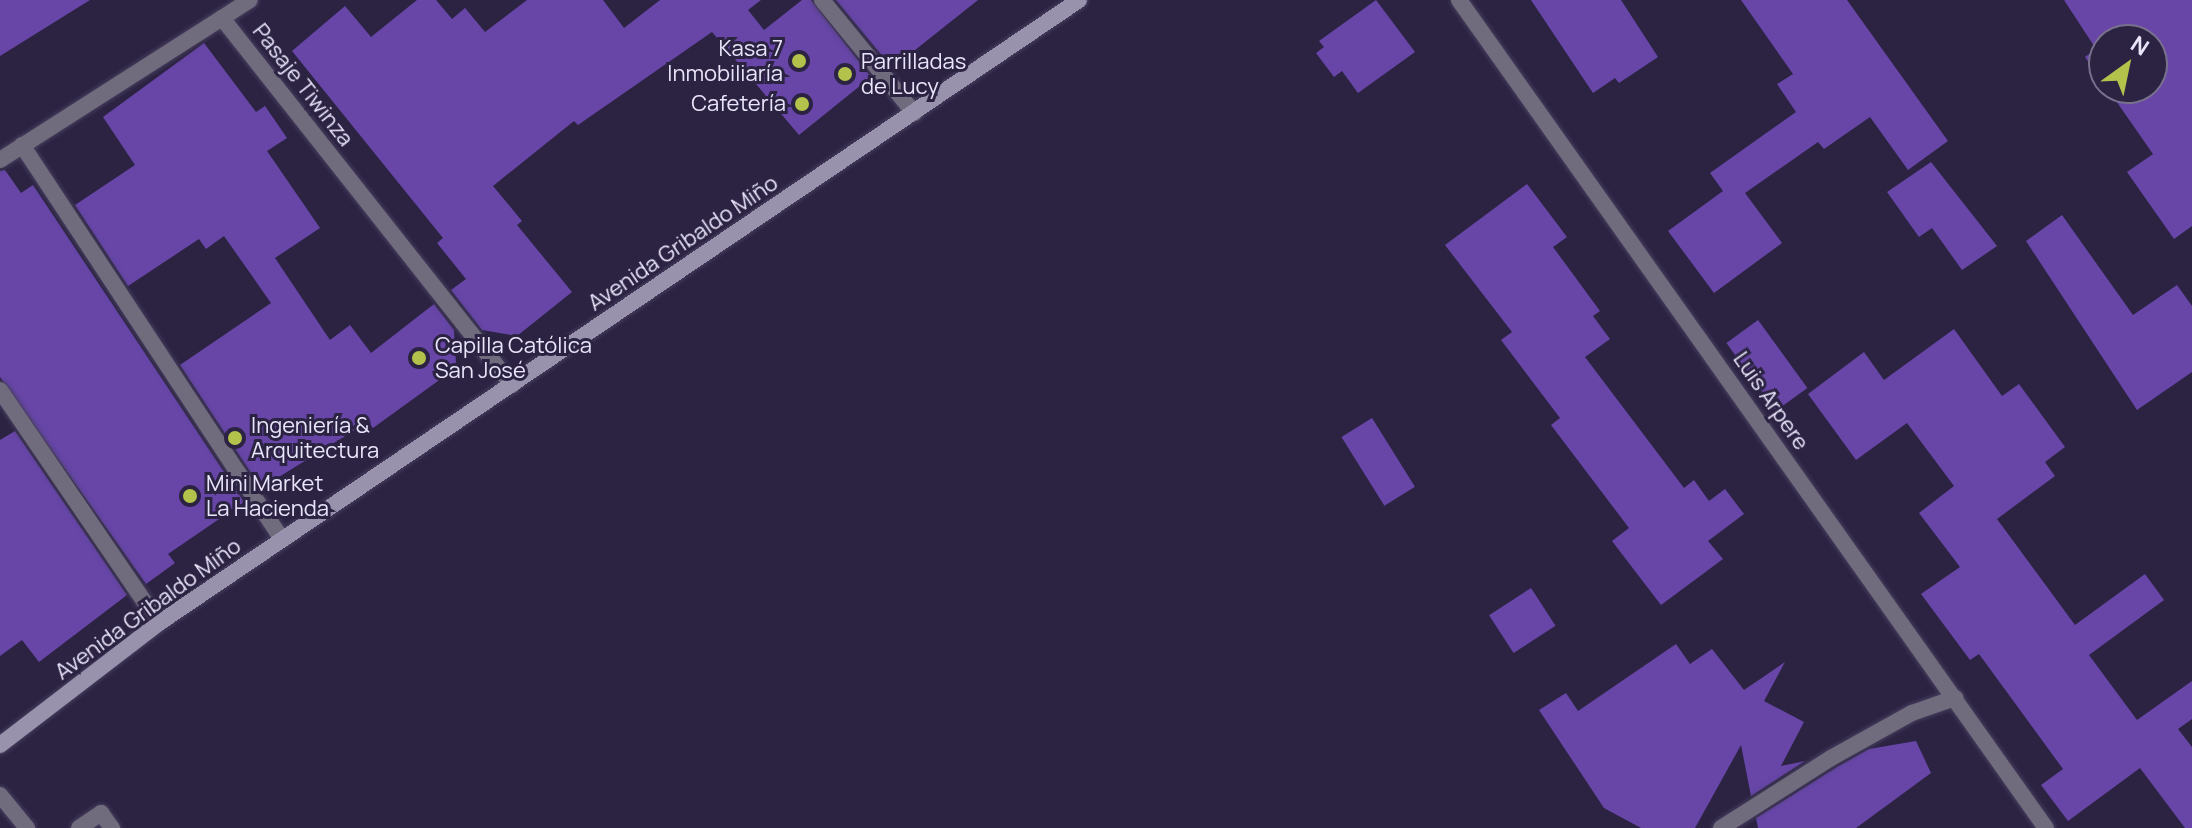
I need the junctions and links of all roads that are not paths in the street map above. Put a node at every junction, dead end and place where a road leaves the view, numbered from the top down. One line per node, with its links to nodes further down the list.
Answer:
1 (250, 0): 5 (street)
2 (822, 0): 6 (street)
3 (1079, 0): 6 (street, Avenida Gribaldo Miño)
4 (1459, 0): 13 (street, Luis Arpere)
5 (222, 18): 7 (street, Pasaje Tiwinza); 9 (street, Pasaje Tiwinza)
6 (914, 113): 9 (street, Avenida Gribaldo Miño)
7 (22, 145): 8 (street, Pasaje Tiwinza); 11 (street)
8 (0, 160)
9 (512, 385): 11 (street, Avenida Gribaldo Miño)
10 (0, 390): 12 (street)
11 (282, 540): 12 (street, Avenida Gribaldo Miño)
12 (159, 623): 14 (street, Avenida Gribaldo Miño)
13 (1955, 698): 19 (street); 20 (street, Luis Arpere)
14 (0, 745)
15 (0, 795): 16 (street)
16 (27, 828)
17 (79, 828): 18 (street)
18 (112, 828)
19 (1721, 828)
20 (2046, 828)

